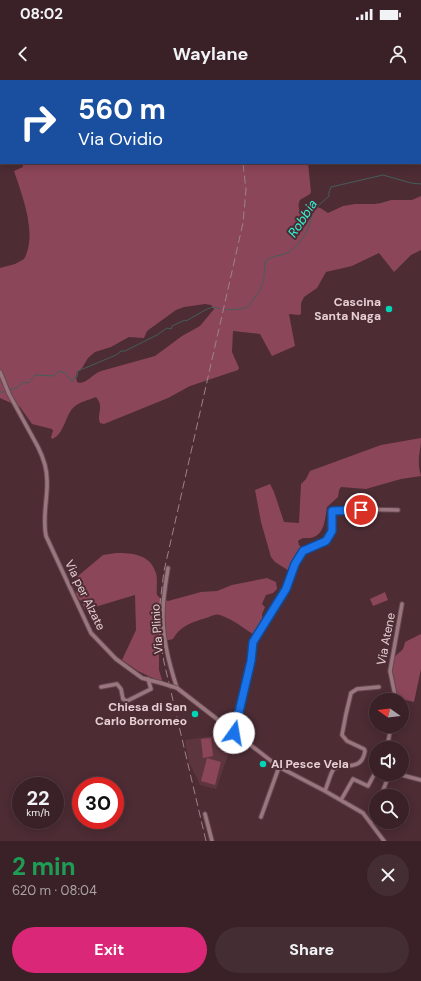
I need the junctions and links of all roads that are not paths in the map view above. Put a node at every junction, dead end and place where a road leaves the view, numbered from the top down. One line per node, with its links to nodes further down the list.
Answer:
1 (0, 372): 5 (street, Via per Alzate)
2 (398, 510): 10 (street)
3 (168, 568): 8 (street, Via Plinio)
4 (402, 604): 9 (street, Via Atene)
5 (148, 679): 6 (street); 8 (street, Via per Alzate, bridge)
6 (101, 687)
7 (379, 687): 15 (street)
8 (177, 688): 10 (street, Via per Alzate)
9 (395, 693)
10 (234, 733): 11 (street, Via per Alzate)
11 (279, 767): 15 (street, Via per Alzate); 18 (street)
12 (409, 777): 13 (street)
13 (421, 780)
14 (371, 781): 16 (street)
15 (325, 791): 16 (street, Via per Alzate)
16 (341, 800): 19 (street, Via per Alzate)
17 (205, 814): 21 (street)
18 (261, 817)
19 (369, 820)
20 (375, 829): 22 (street, Via per Alzate)
21 (212, 841)
22 (384, 841)

